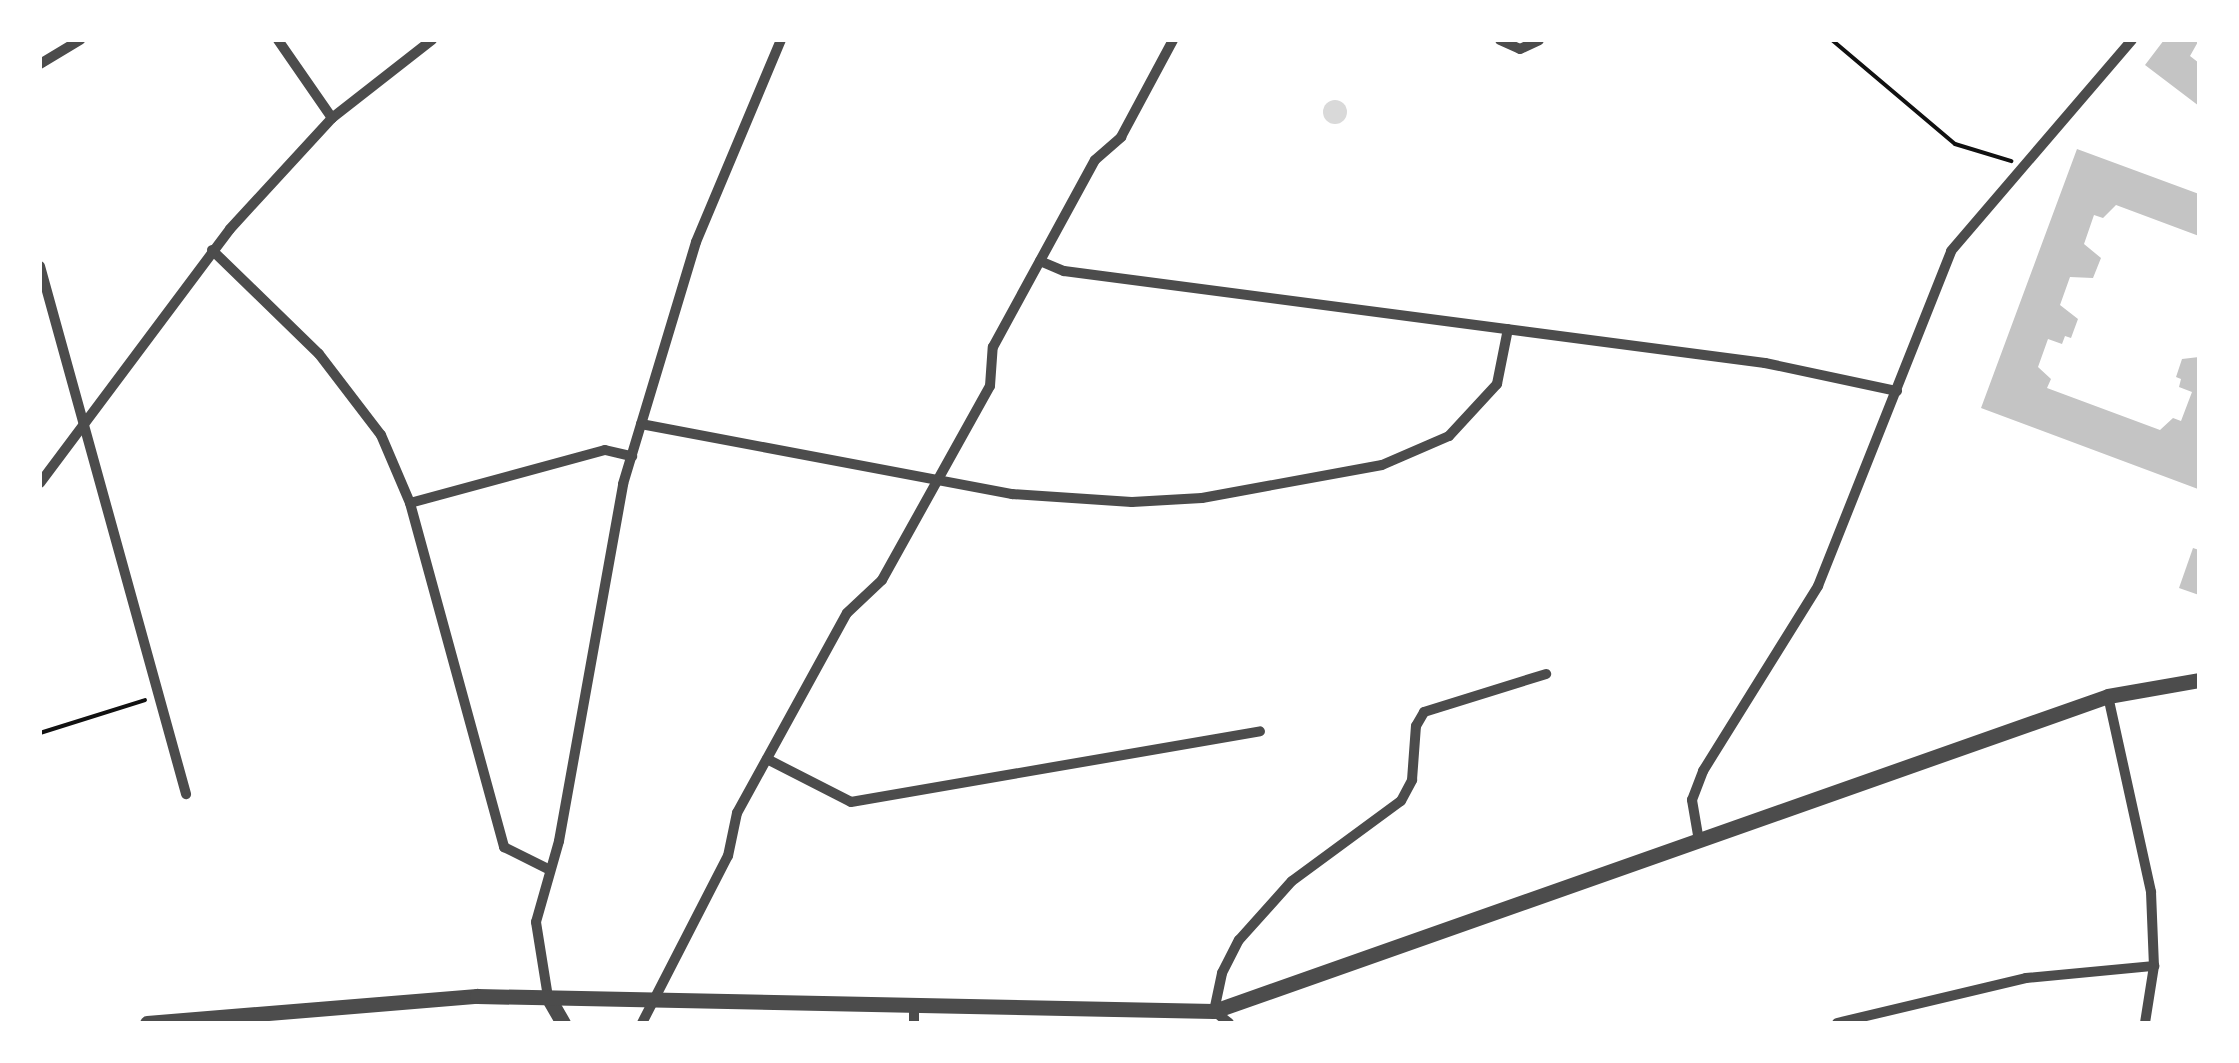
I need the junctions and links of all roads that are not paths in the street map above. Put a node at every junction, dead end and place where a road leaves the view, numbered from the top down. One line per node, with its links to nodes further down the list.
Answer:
1 (80, 40): 9 (street)
2 (278, 40): 10 (street)
3 (432, 40): 10 (street)
4 (781, 40): 17 (street)
5 (1173, 40): 12 (street)
6 (1500, 40): 7 (street)
7 (1540, 40)
8 (2132, 40): 15 (street)
9 (40, 64)
10 (332, 118): 11 (street)
11 (212, 250): 16 (street); 21 (street)
12 (1040, 261): 14 (street); 19 (street)
13 (40, 266): 16 (street)
14 (1508, 329): 15 (street); 19 (street)
15 (1897, 391): 28 (street)
16 (83, 424): 20 (street); 27 (street)
17 (641, 424): 18 (street); 19 (street)
18 (632, 456): 21 (street); 29 (street)
19 (938, 480): 26 (street)
20 (40, 483)
21 (410, 503): 29 (street)
22 (1546, 674): 33 (street)
23 (2199, 680): 24 (street)
24 (2108, 696): 28 (street); 30 (street)
25 (1260, 730): 26 (street)
26 (766, 759): 32 (street)
27 (186, 794)
28 (1700, 841): 33 (street)
29 (550, 870): 31 (street)
30 (2154, 966): 40 (street); 41 (street)
31 (548, 998): 32 (street); 35 (street); 37 (street)
32 (656, 1000): 34 (street); 38 (street)
33 (1214, 1011): 34 (street); 39 (street)
34 (914, 1015)
35 (238, 1019): 36 (street)
36 (147, 1023)
37 (563, 1023)
38 (642, 1023)
39 (1229, 1023)
40 (1837, 1023)
41 (2145, 1023)

